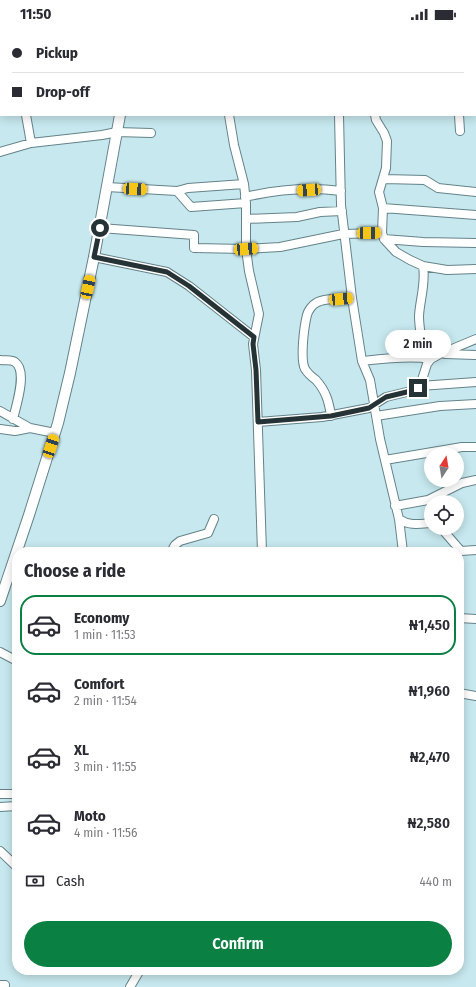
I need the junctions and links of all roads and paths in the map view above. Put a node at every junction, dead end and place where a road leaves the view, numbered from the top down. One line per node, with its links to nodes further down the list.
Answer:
1 (26, 116): 10 (street)
2 (120, 116): 8 (street)
3 (229, 116): 13 (street)
4 (339, 116): 16 (street)
5 (375, 116): 12 (street)
6 (459, 116): 7 (street)
7 (460, 131)
8 (117, 132): 9 (street); 10 (street); 14 (street)
9 (150, 133)
10 (31, 143): 11 (street)
11 (0, 152)
12 (384, 179): 17 (street); 19 (street)
13 (244, 184): 15 (street); 18 (street)
14 (107, 187): 15 (street); 23 (street)
15 (177, 191): 18 (street)
16 (341, 191): 18 (street); 20 (street)
17 (476, 192)
18 (246, 200): 22 (street)
19 (383, 208): 21 (street); 25 (street)
20 (342, 211): 22 (street); 24 (street)
21 (476, 215)
22 (246, 219): 27 (street)
23 (100, 228): 27 (street); 28 (street)
24 (344, 234): 25 (street); 27 (street); 31 (street)
25 (383, 236): 26 (street); 29 (street)
26 (476, 243)
27 (246, 249): 32 (street)
28 (94, 257): 32 (street); 50 (street)
29 (423, 266): 30 (street); 36 (street)
30 (476, 269)
31 (352, 298): 38 (street); 44 (street)
32 (254, 337): 47 (street)
33 (475, 338): 34 (street)
34 (440, 354): 35 (street); 36 (street)
35 (476, 354)
36 (427, 358): 38 (street); 40 (street)
37 (0, 360): 46 (street)
38 (362, 361): 42 (street)
39 (476, 382): 40 (street)
40 (420, 386): 42 (street)
41 (476, 404): 45 (street)
42 (374, 406): 44 (street); 45 (street)
43 (0, 411): 46 (street)
44 (331, 416): 47 (street)
45 (376, 416): 52 (street)
46 (13, 419): 48 (street)
47 (258, 422): 61 (street)
48 (30, 428): 49 (street); 50 (street)
49 (0, 429)
50 (55, 433): 59 (street)
51 (476, 447): 52 (street)
52 (385, 460): 54 (street)
53 (476, 480): 54 (street)
54 (395, 506): 56 (street)
55 (214, 519): 60 (street)
56 (398, 519): 57 (street); 62 (street)
57 (424, 523)
58 (447, 535): 63 (street)
59 (18, 547)
60 (174, 547)
61 (262, 547)
62 (402, 547)
63 (458, 547)
64 (476, 550): 65 (street)
65 (464, 551)
66 (12, 565): 67 (street)
67 (0, 598)
68 (464, 618): 69 (street)
69 (476, 619)
70 (0, 652): 71 (street)
71 (12, 658)
72 (464, 694): 73 (street)
73 (476, 696)
74 (0, 794): 75 (street)
75 (12, 794)
76 (12, 806): 77 (street)
77 (0, 807)
78 (0, 851): 79 (street)
79 (12, 862)
80 (137, 975): 81 (street)
81 (130, 987)

